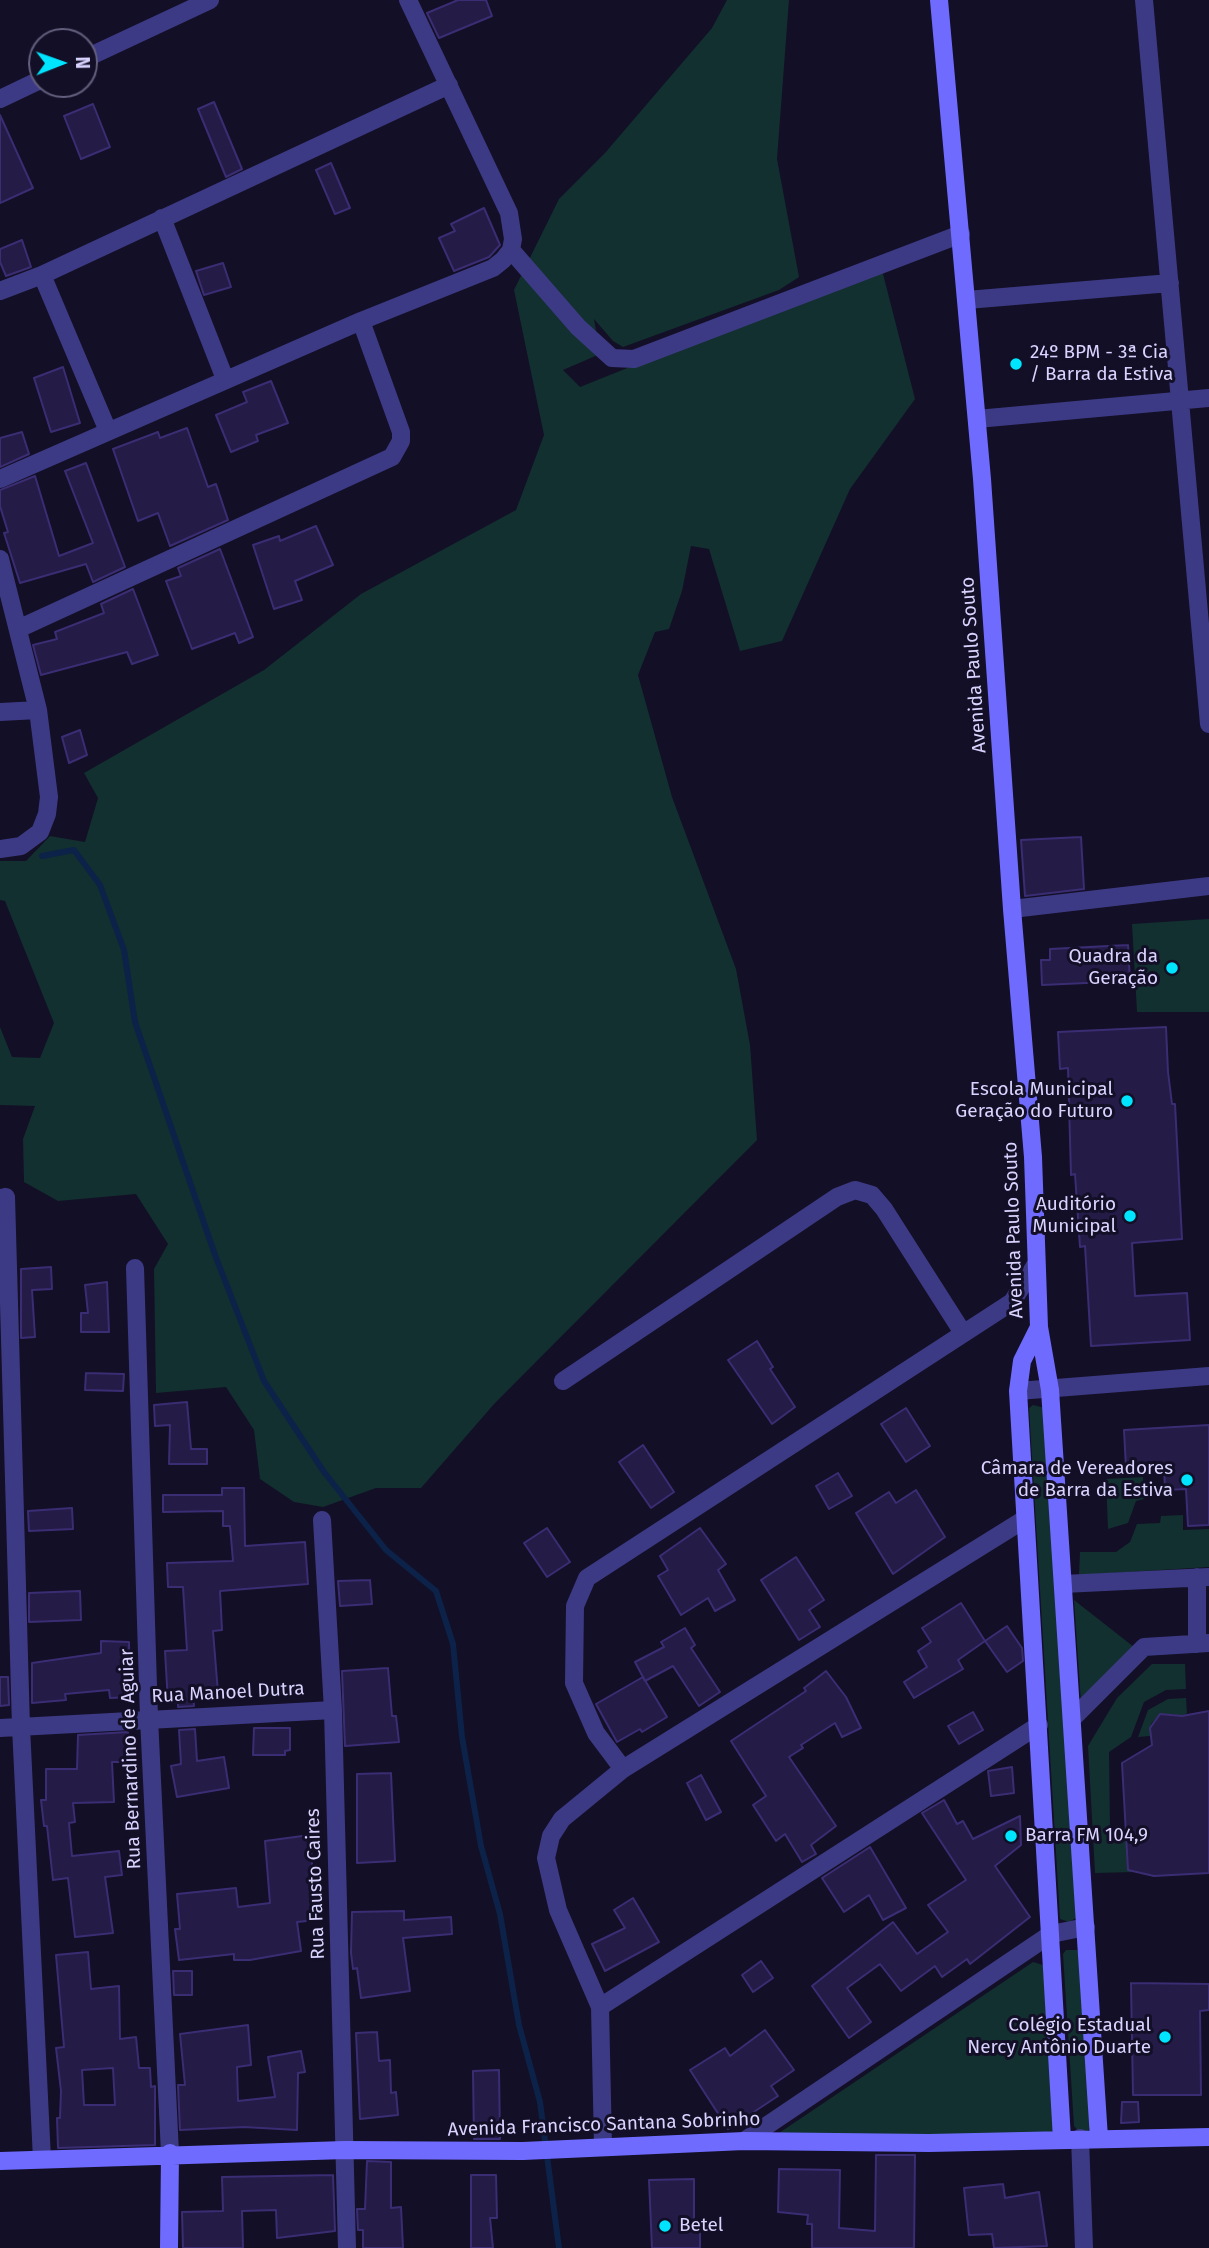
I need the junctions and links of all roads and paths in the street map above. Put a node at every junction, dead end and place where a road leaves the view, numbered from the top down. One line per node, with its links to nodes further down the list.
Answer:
1 (210, 0): 5 (street)
2 (408, 0): 6 (street)
3 (939, 0): 10 (street, Avenida Paulo Souto)
4 (1144, 0): 13 (street)
5 (98, 52)
6 (449, 85): 9 (street); 11 (street)
7 (28, 86): 8 (street)
8 (0, 99)
9 (162, 218): 12 (street); 17 (street)
10 (961, 234): 11 (street); 15 (street, Avenida Paulo Souto)
11 (511, 250): 16 (street)
12 (42, 275): 14 (street); 21 (street)
13 (1170, 283): 15 (street); 19 (street)
14 (0, 289)
15 (967, 300): 20 (street, Avenida Paulo Souto)
16 (361, 320): 17 (street); 24 (street)
17 (225, 379): 21 (street)
18 (1209, 398): 19 (street)
19 (1181, 401): 20 (street); 25 (street)
20 (977, 419): 31 (street, Avenida Paulo Souto)
21 (108, 431): 22 (street)
22 (0, 478)
23 (0, 559): 24 (street)
24 (18, 629): 26 (street)
25 (1207, 649): 28 (street)
26 (38, 709): 27 (street); 29 (street)
27 (0, 712)
28 (1209, 724)
29 (0, 849)
30 (1209, 886): 31 (street)
31 (1012, 909): 33 (street, Avenida Paulo Souto)
32 (3, 1198): 50 (street)
33 (1036, 1264): 35 (street, Avenida Paulo Souto); 36 (street)
34 (135, 1268): 47 (street, Rua Bernardino de Aguiar)
35 (1039, 1327): 39 (street, Avenida Paulo Souto); 40 (street, Avenida Paulo Souto)
36 (963, 1333): 38 (street); 52 (street)
37 (1209, 1376): 39 (street)
38 (563, 1381)
39 (1050, 1390): 40 (street); 44 (street, Avenida Paulo Souto)
40 (1018, 1391): 41 (street, Avenida Paulo Souto)
41 (1026, 1519): 49 (street, Avenida Paulo Souto); 52 (street)
42 (322, 1520): 46 (street, Rua Fausto Caires)
43 (1203, 1577): 44 (street); 45 (street)
44 (1063, 1584): 48 (street, Avenida Paulo Souto)
45 (1203, 1643): 48 (street)
46 (332, 1710): 47 (street, Rua Manoel Dutra); 61 (street, Rua Fausto Caires)
47 (149, 1718): 50 (street, Rua Manoel Dutra); 62 (street, Rua Bernardino de Aguiar)
48 (1072, 1719): 53 (street, Avenida Paulo Souto)
49 (1040, 1725): 54 (street, Avenida Paulo Souto); 55 (street)
50 (21, 1727): 51 (street, Rua Manoel Dutra); 63 (street)
51 (0, 1728)
52 (623, 1769): 55 (street)
53 (1086, 1927): 54 (street); 57 (street, Avenida Paulo Souto)
54 (1051, 1934): 58 (street, Avenida Paulo Souto); 59 (street)
55 (600, 2007): 60 (street)
56 (1209, 2137): 57 (street, Avenida Francisco Santana Sobrinho)
57 (1099, 2138): 58 (street, Avenida Francisco Santana Sobrinho)
58 (1071, 2139): 59 (street, Avenida Francisco Santana Sobrinho); 67 (street)
59 (744, 2141): 60 (street, Avenida Francisco Santana Sobrinho)
60 (603, 2146): 61 (street, Avenida Francisco Santana Sobrinho)
61 (345, 2150): 62 (street, Avenida Francisco Santana Sobrinho); 66 (street, Rua Fausto Caires)
62 (170, 2153): 63 (street, Avenida Francisco Santana Sobrinho); 65 (street, Rua Bernardino de Aguiar)
63 (42, 2159): 64 (street, Avenida Francisco Santana Sobrinho)
64 (0, 2161)
65 (169, 2248)
66 (347, 2248)
67 (1084, 2248)

